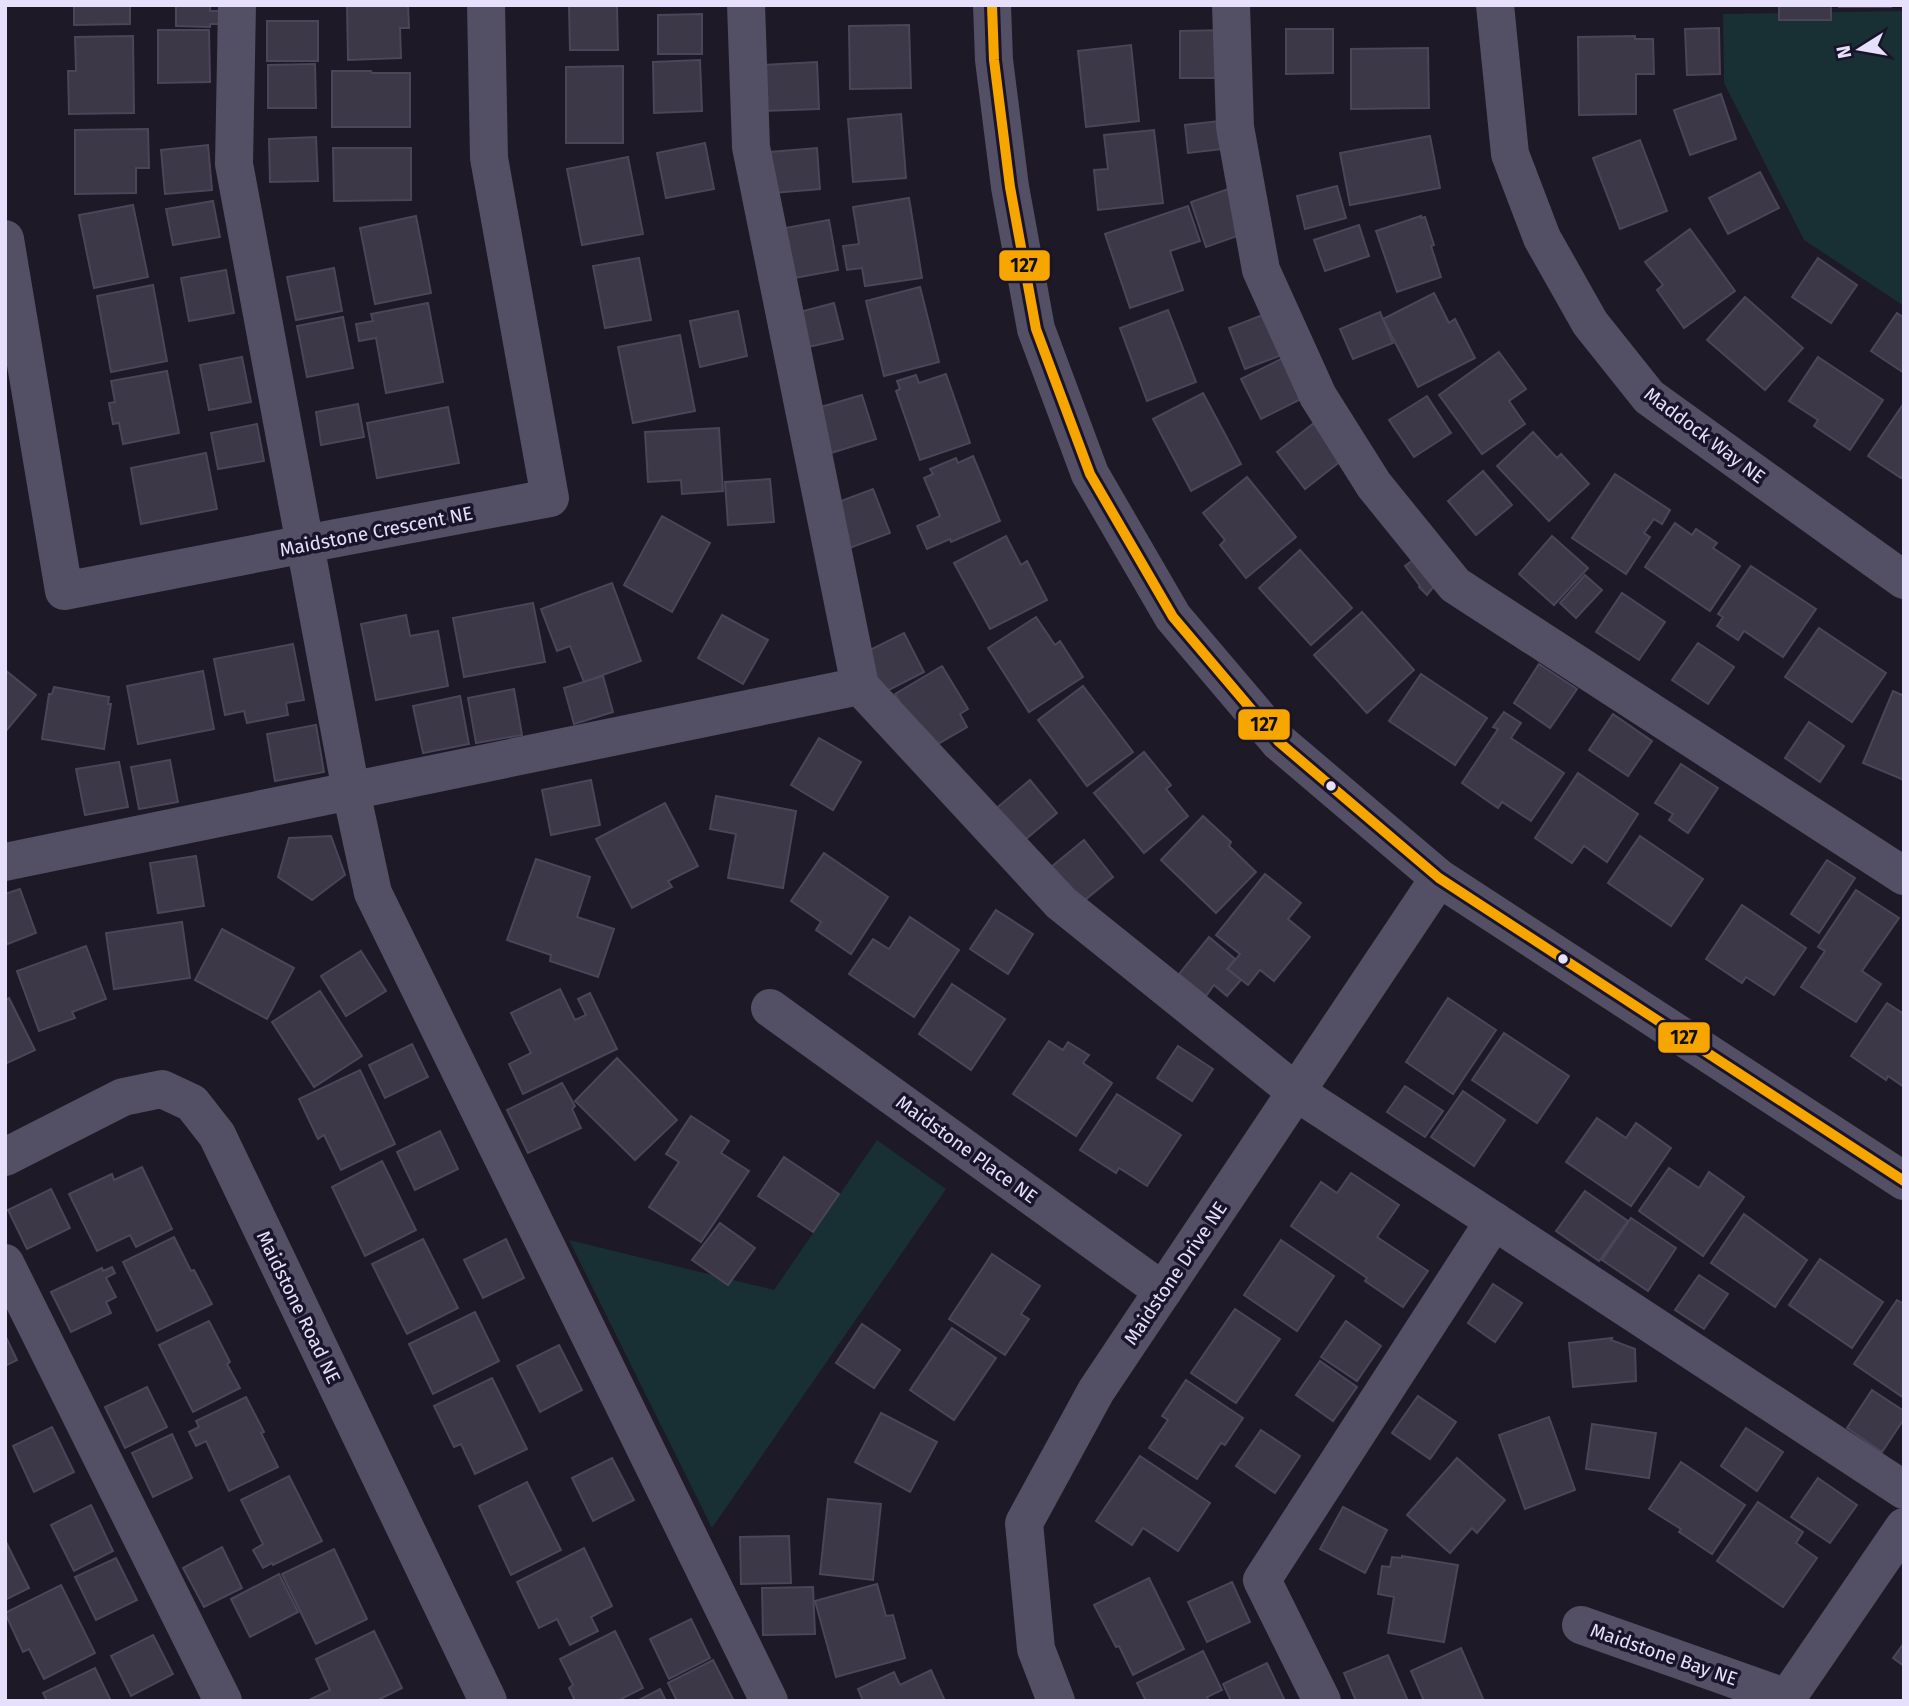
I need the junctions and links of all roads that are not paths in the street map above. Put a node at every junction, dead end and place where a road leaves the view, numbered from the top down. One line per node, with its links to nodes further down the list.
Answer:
1 (237, 5): 8 (street)
2 (486, 5): 8 (street, Maidstone Crescent NE)
3 (747, 5): 10 (street)
4 (992, 5): 14 (street)
5 (1231, 5): 13 (street)
6 (1494, 5): 9 (street, Maddock Way NE)
7 (5, 239): 8 (street, Maidstone Crescent NE)
8 (304, 544): 11 (street)
9 (1904, 580)
10 (860, 686): 11 (street); 16 (street)
11 (351, 792): 12 (street); 28 (street)
12 (5, 862)
13 (1904, 876)
14 (1439, 878): 16 (street, Maidstone Drive NE); 18 (street)
15 (770, 1007): 21 (street, Maidstone Place NE)
16 (1296, 1092): 19 (street); 21 (street, Maidstone Drive NE)
17 (5, 1157): 27 (street, Maidstone Road NE)
18 (1904, 1181)
19 (1494, 1220): 22 (street); 30 (street)
20 (5, 1263): 26 (street)
21 (1163, 1291): 29 (street, Maidstone Drive NE)
22 (1904, 1490)
23 (1904, 1527): 25 (street)
24 (1581, 1625): 25 (street, Maidstone Bay NE)
25 (1788, 1699)
26 (223, 1701)
27 (488, 1701)
28 (769, 1701)
29 (1056, 1701)
30 (1322, 1701)

